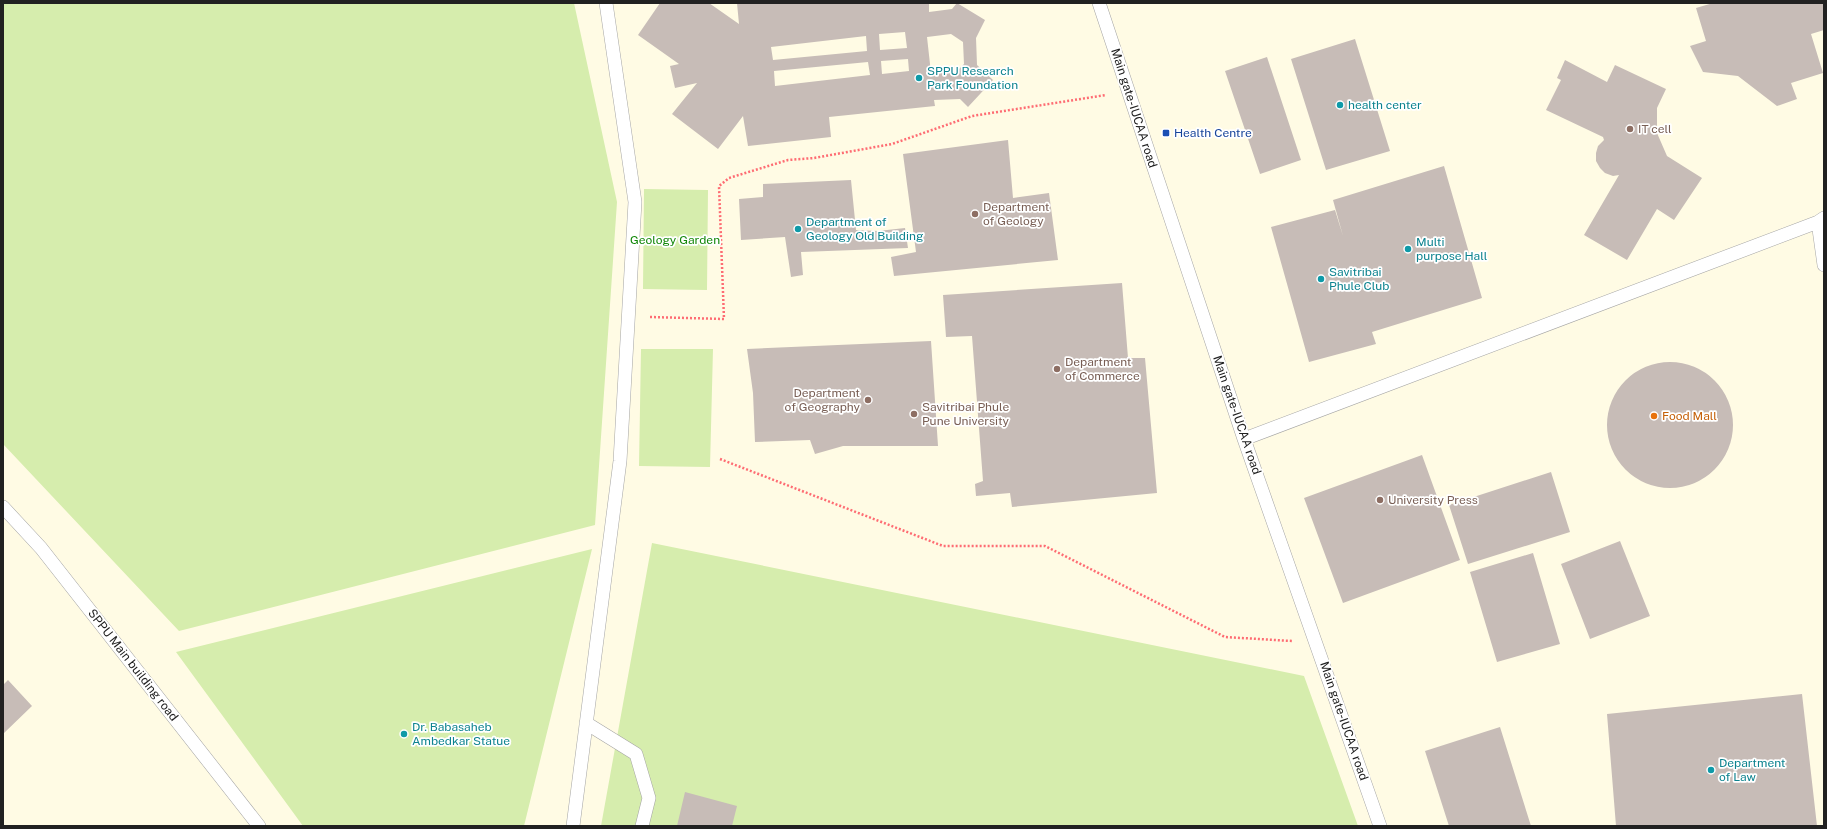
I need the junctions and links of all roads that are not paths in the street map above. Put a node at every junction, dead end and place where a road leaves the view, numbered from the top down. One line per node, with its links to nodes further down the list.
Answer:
1 (606, 3): 7 (lane)
2 (1099, 3): 5 (lane, Main gate-IUCAA road)
3 (1821, 220): 4 (lane); 5 (lane)
4 (1824, 265)
5 (1244, 439): 11 (lane, Main gate-IUCAA road)
6 (3, 506): 8 (lane, SPPU Main building road)
7 (586, 723): 9 (lane); 10 (lane)
8 (259, 826)
9 (573, 826)
10 (642, 826)
11 (1380, 826)

